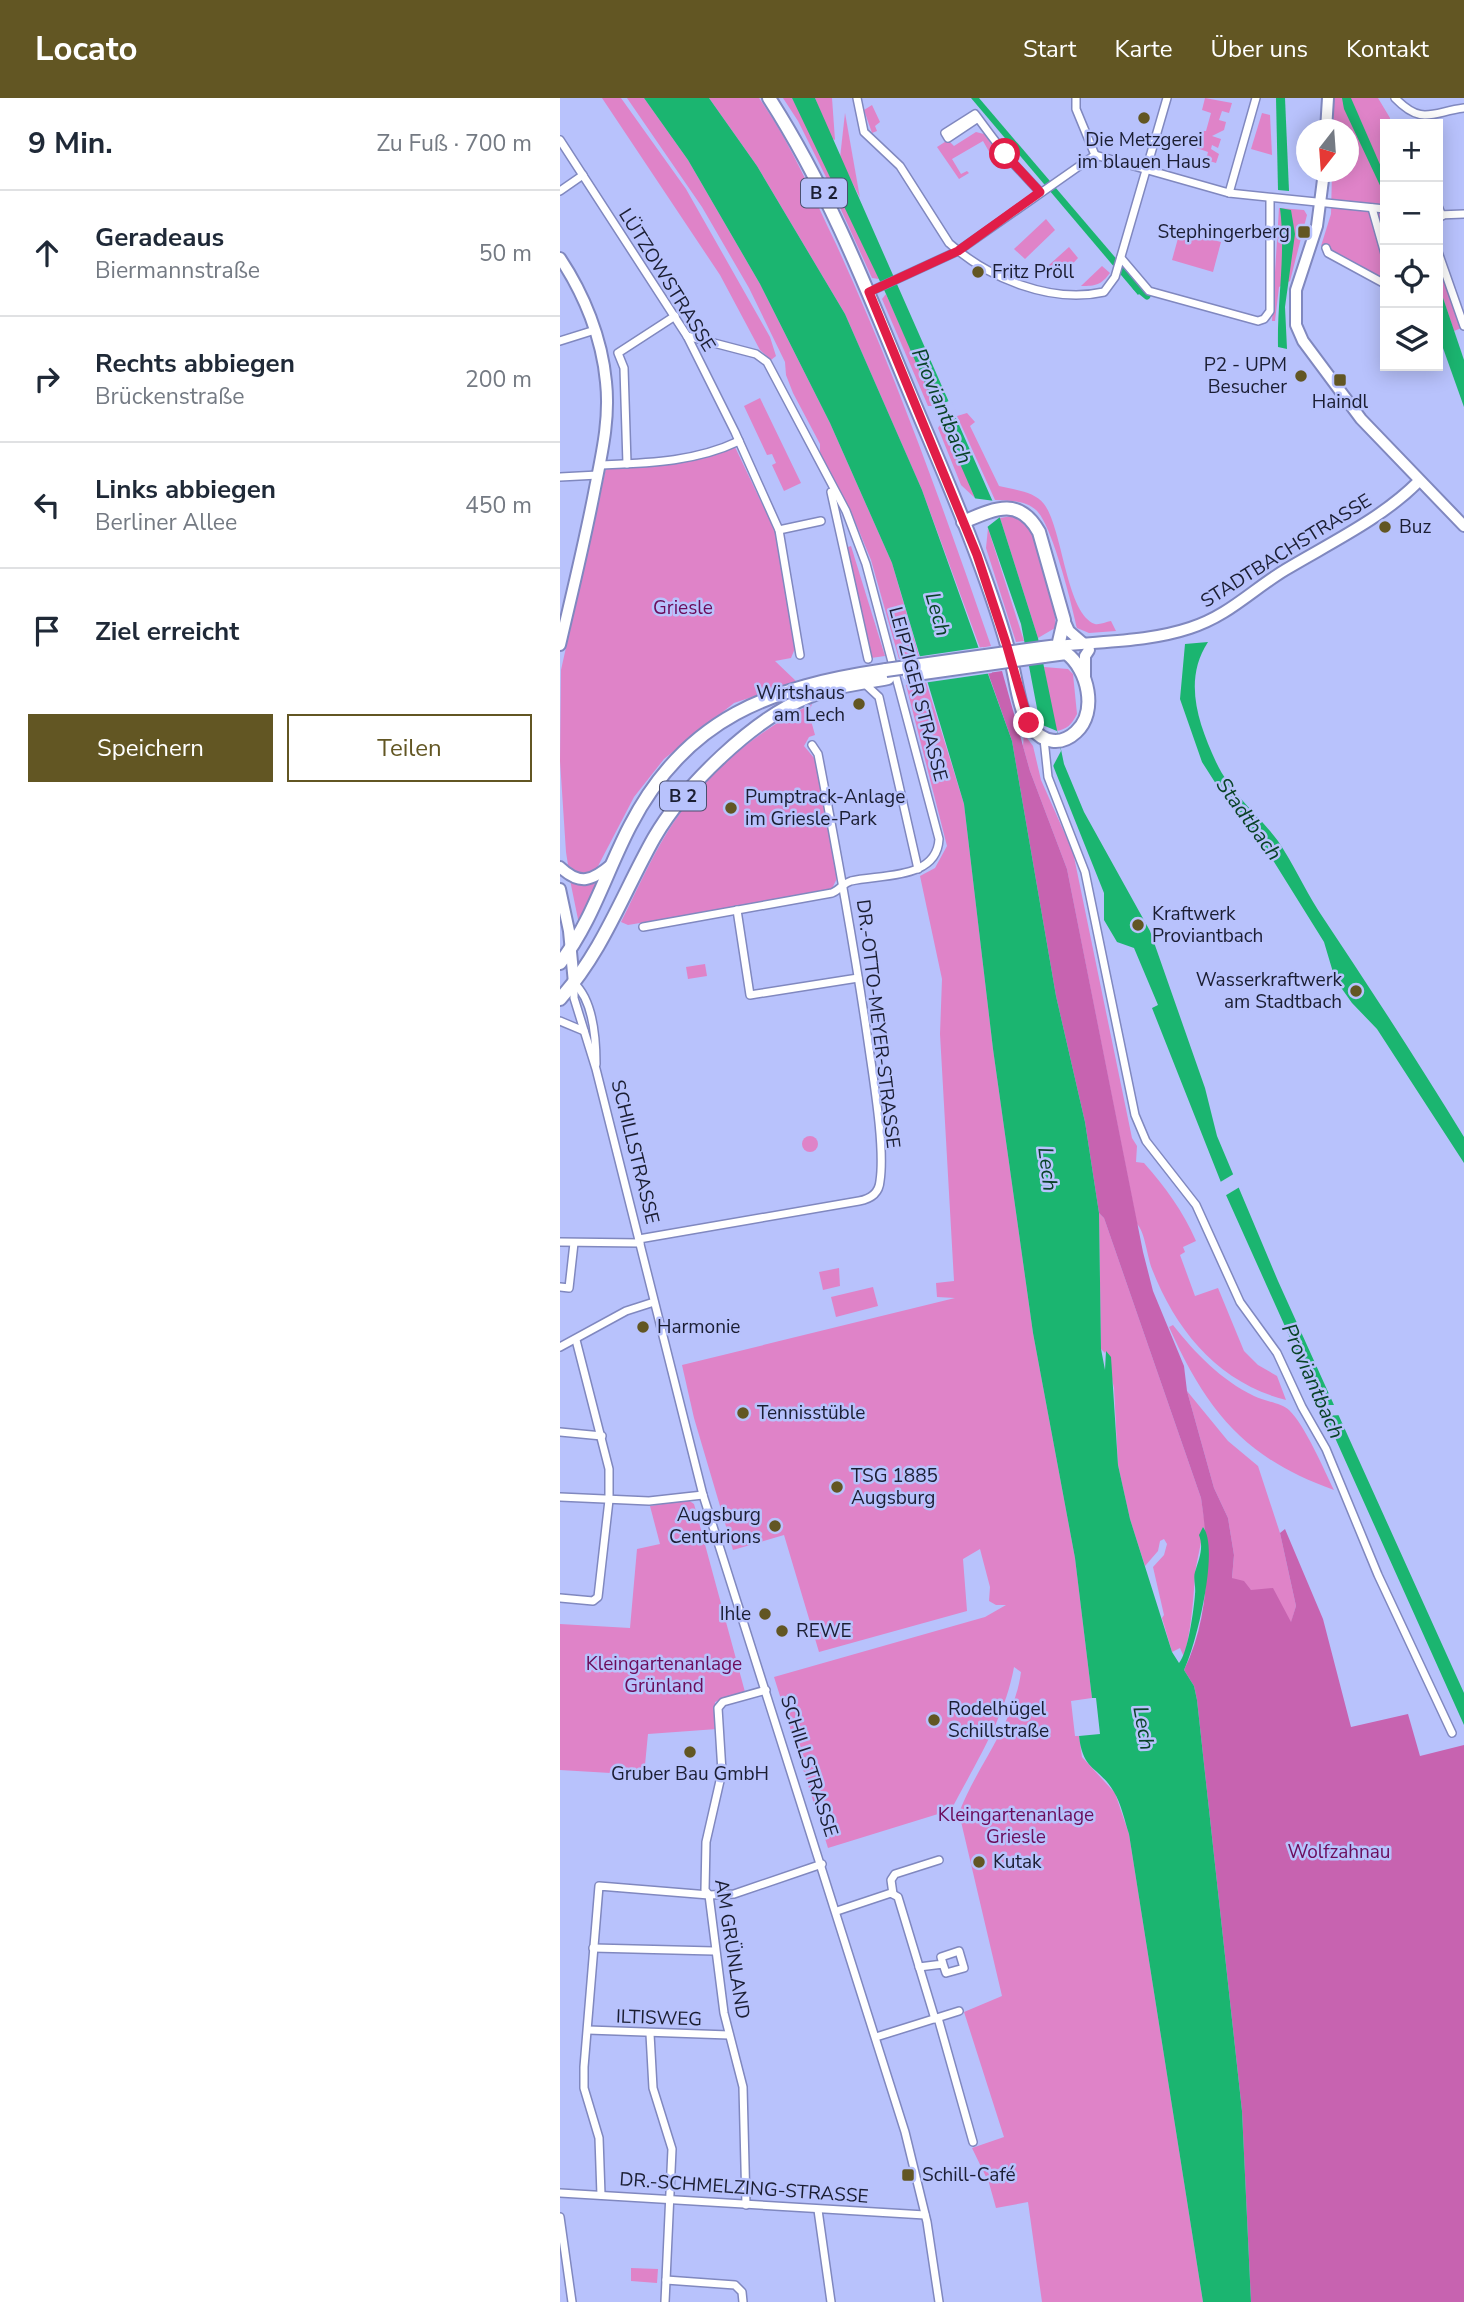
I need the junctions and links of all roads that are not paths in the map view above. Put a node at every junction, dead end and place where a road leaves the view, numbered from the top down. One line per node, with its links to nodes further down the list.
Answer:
1 (769, 98): 32 (main road, B 2)
2 (857, 98): 27 (street)
3 (1075, 98): 12 (street)
4 (1167, 98): 13 (street)
5 (1256, 98): 18 (street)
6 (1328, 98): 10 (street)
7 (1395, 98): 8 (street)
8 (1464, 108)
9 (978, 118): 17 (street)
10 (1327, 119)
11 (560, 139): 14 (street, LÜTZOWSTRASSE)
12 (1095, 155): 13 (street); 17 (street)
13 (1146, 170): 18 (street); 29 (street)
14 (583, 175): 16 (street); 33 (street, LÜTZOWSTRASSE)
15 (1323, 182): 20 (street)
16 (560, 191)
17 (1040, 192): 27 (street)
18 (1229, 192): 19 (street)
19 (1270, 199): 20 (street); 29 (street)
20 (1322, 203): 21 (street); 43 (street)
21 (1372, 208): 22 (street); 25 (street)
22 (1380, 209)
23 (1464, 214): 24 (street)
24 (1443, 216)
25 (1382, 245)
26 (1326, 248): 31 (street)
27 (958, 251): 29 (street); 32 (street)
28 (560, 258): 35 (street)
29 (1120, 259)
30 (1443, 266): 34 (street)
31 (1380, 281)
32 (869, 292): 47 (main road, B 2)
33 (675, 316): 36 (street, LÜTZOWSTRASSE); 39 (street)
34 (1464, 326)
35 (595, 330): 37 (street); 40 (street)
36 (687, 336): 38 (street, LÜTZOWSTRASSE); 42 (street, LEIPZIGER STRASSE)
37 (560, 341)
38 (739, 441): 39 (street); 49 (street, LÜTZOWSTRASSE)
39 (628, 464): 40 (street)
40 (599, 470): 41 (street); 51 (street)
41 (560, 477)
42 (830, 482): 44 (street, LEIPZIGER STRASSE); 45 (street, LEIPZIGER STRASSE)
43 (1418, 482): 48 (street); 52 (street, STADTBACHSTRASSE)
44 (835, 520): 45 (street); 55 (street, LEIPZIGER STRASSE)
45 (850, 520): 62 (street, LEIPZIGER STRASSE)
46 (821, 521): 49 (street)
47 (963, 522): 50 (main road); 58 (main road, B 2)
48 (1464, 526)
49 (779, 530): 54 (street, LÜTZOWSTRASSE)
50 (1064, 620): 52 (street); 53 (main road)
51 (560, 645)
52 (1086, 647): 53 (street, STADTBACHSTRASSE); 57 (street)
53 (1062, 650): 56 (main road, B 2, bridge); 57 (main road)
54 (800, 654)
55 (868, 659)
56 (863, 678): 60 (main road, B 2); 62 (street, LEIPZIGER STRASSE); 71 (main road, B 2)
57 (1085, 681): 58 (main road)
58 (1044, 739): 90 (street)
59 (812, 745): 63 (street, DR.-OTTO-MEYER-STRASSE)
60 (614, 863): 61 (street); 68 (main road, B 2)
61 (560, 867)
62 (918, 869): 63 (street)
63 (844, 885): 65 (street); 70 (street, DR.-OTTO-MEYER-STRASSE)
64 (560, 889): 68 (street, SCHILLSTRASSE)
65 (737, 910): 66 (street); 70 (street)
66 (643, 927)
67 (560, 939): 68 (street, SCHILLSTRASSE)
68 (569, 951): 69 (main road, B 2); 71 (street, SCHILLSTRASSE)
69 (560, 963)
70 (858, 978): 76 (street, DR.-OTTO-MEYER-STRASSE)
71 (574, 983): 72 (main road, B 2); 74 (street, SCHILLSTRASSE); 75 (street, SCHILLSTRASSE)
72 (560, 999)
73 (560, 1021): 74 (street)
74 (584, 1031): 75 (street, SCHILLSTRASSE)
75 (596, 1069): 76 (street, SCHILLSTRASSE)
76 (639, 1241): 78 (street, SCHILLSTRASSE); 80 (street, SCHILLSTRASSE)
77 (560, 1242): 78 (street, SCHILLSTRASSE)
78 (574, 1243): 79 (street)
79 (560, 1287)
80 (654, 1302): 81 (street); 85 (street, SCHILLSTRASSE)
81 (576, 1340): 82 (street); 84 (street)
82 (560, 1347)
83 (560, 1432): 84 (street)
84 (602, 1436): 87 (street)
85 (704, 1495): 87 (street); 89 (street, SCHILLSTRASSE)
86 (560, 1497): 87 (street)
87 (609, 1500): 88 (street)
88 (560, 1598)
89 (766, 1690): 92 (street, SCHILLSTRASSE); 94 (street, AM GRÜNLAND)
90 (1452, 1733)
91 (939, 1860): 93 (street)
92 (822, 1864): 94 (street); 95 (street, SCHILLSTRASSE)
93 (893, 1894): 95 (street); 99 (street)
94 (709, 1895): 96 (street); 97 (street, AM GRÜNLAND)
95 (837, 1911): 105 (street, SCHILLSTRASSE)
96 (593, 1948): 97 (street); 102 (street)
97 (714, 1951): 104 (street, AM GRÜNLAND)
98 (942, 1964): 99 (street)
99 (919, 1968): 101 (street)
100 (959, 2011): 101 (street)
101 (936, 2018): 105 (street); 106 (street)
102 (588, 2030): 103 (street, ILTISWEG); 108 (street)
103 (650, 2034): 104 (street, ILTISWEG); 109 (street)
104 (729, 2035): 110 (street, AM GRÜNLAND)
105 (877, 2037): 112 (street, SCHILLSTRASSE)
106 (973, 2142)
107 (560, 2193): 108 (street, DR.-SCHMELZING-STRASSE)
108 (601, 2195): 109 (street, DR.-SCHMELZING-STRASSE)
109 (671, 2199): 110 (street, DR.-SCHMELZING-STRASSE); 114 (street)
110 (746, 2205): 111 (street, DR.-SCHMELZING-STRASSE)
111 (818, 2210): 112 (street, DR.-SCHMELZING-STRASSE); 118 (street)
112 (925, 2215): 119 (street, SCHILLSTRASSE)
113 (560, 2217): 115 (street)
114 (666, 2280): 116 (street); 117 (street)
115 (572, 2302)
116 (665, 2302)
117 (743, 2302)
118 (831, 2302)
119 (939, 2302)

